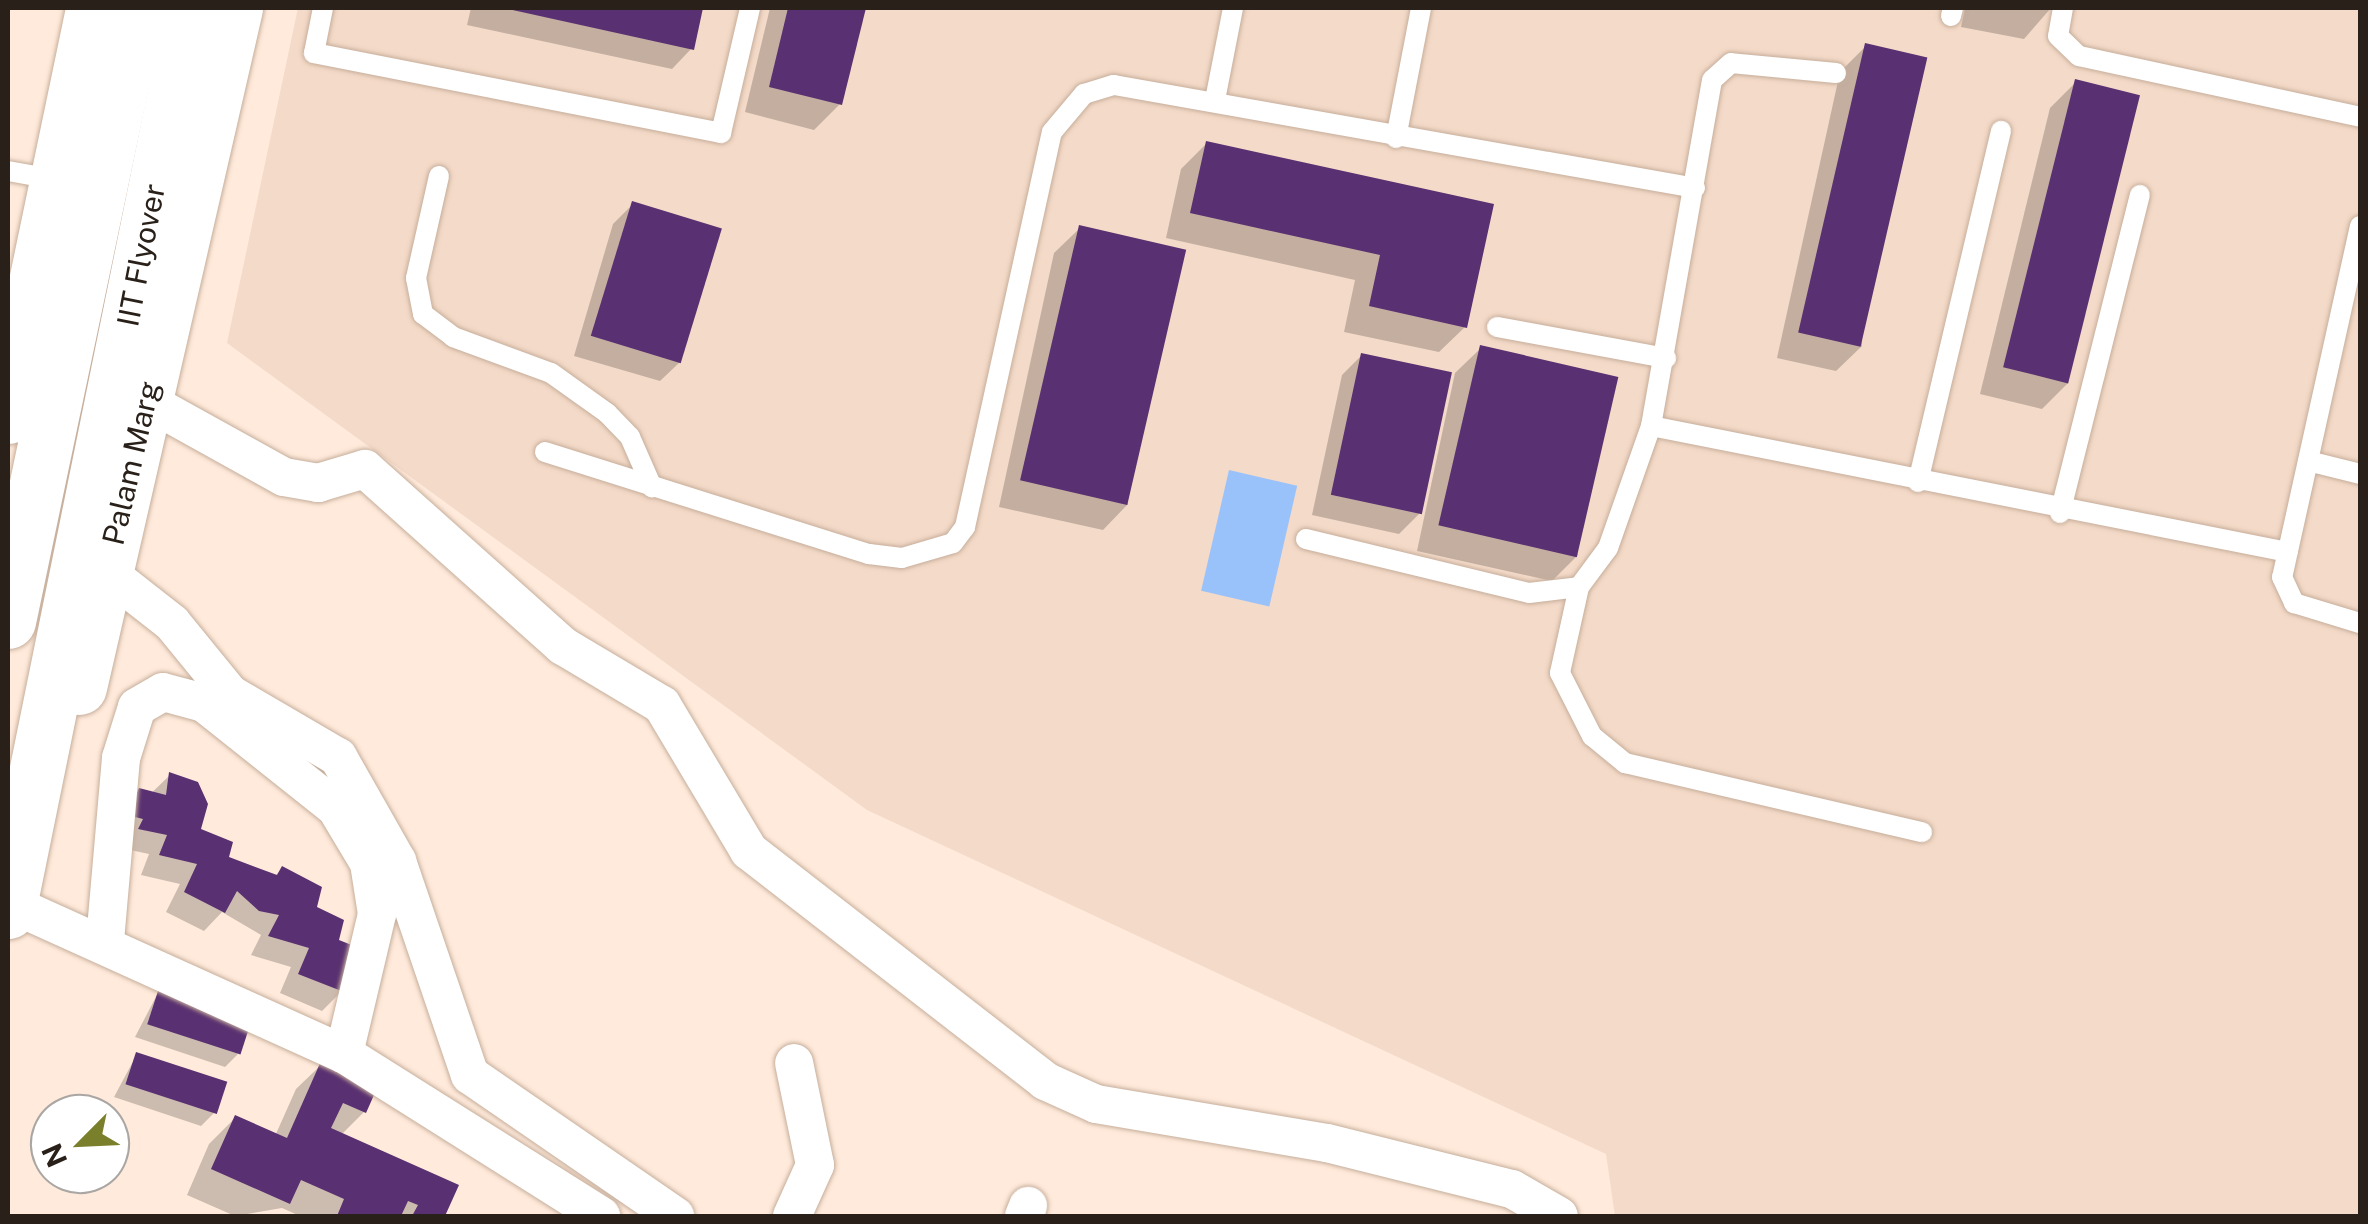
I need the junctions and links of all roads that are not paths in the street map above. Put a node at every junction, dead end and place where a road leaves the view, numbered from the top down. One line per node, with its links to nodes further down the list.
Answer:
1 (93, 8): 15 (main road)
2 (136, 8): 35 (main road, IIT Flyover)
3 (192, 8): 37 (main road, IIT Flyover)
4 (236, 8): 22 (main road, Palam Marg)
5 (323, 8): 6 (lane)
6 (750, 8)
7 (1233, 8): 11 (lane)
8 (1420, 8): 14 (lane)
9 (2062, 8): 12 (lane)
10 (1836, 72): 17 (lane)
11 (1214, 100): 14 (lane); 29 (lane)
12 (2360, 116)
13 (2001, 131): 28 (lane)
14 (1396, 138): 17 (lane)
15 (31, 175): 23 (main road)
16 (438, 176): 29 (lane)
17 (1695, 188): 21 (lane)
18 (2140, 195): 30 (lane)
19 (2360, 226): 26 (lane)
20 (1497, 328): 21 (lane)
21 (1666, 358): 24 (lane)
22 (145, 400): 33 (main road, Palam Marg); 46 (street)
23 (8, 405)
24 (1652, 426): 28 (lane); 34 (lane)
25 (545, 452): 29 (lane)
26 (2308, 461): 27 (lane); 32 (lane)
27 (2360, 474)
28 (1918, 482): 30 (lane)
29 (652, 487)
30 (2060, 512): 32 (lane)
31 (1306, 539): 34 (lane)
32 (2288, 552): 36 (lane)
33 (106, 572): 37 (main road, Palam Marg); 44 (street)
34 (1579, 587): 38 (lane)
35 (8, 621)
36 (2360, 623)
37 (36, 797): 39 (main road, Palam Marg)
38 (1922, 832)
39 (8, 907): 40 (street)
40 (104, 941): 41 (street); 41 (street)
41 (344, 1054): 43 (street)
42 (794, 1063): 45 (street)
43 (601, 1216)
44 (675, 1216)
45 (792, 1216)
46 (1559, 1216)

